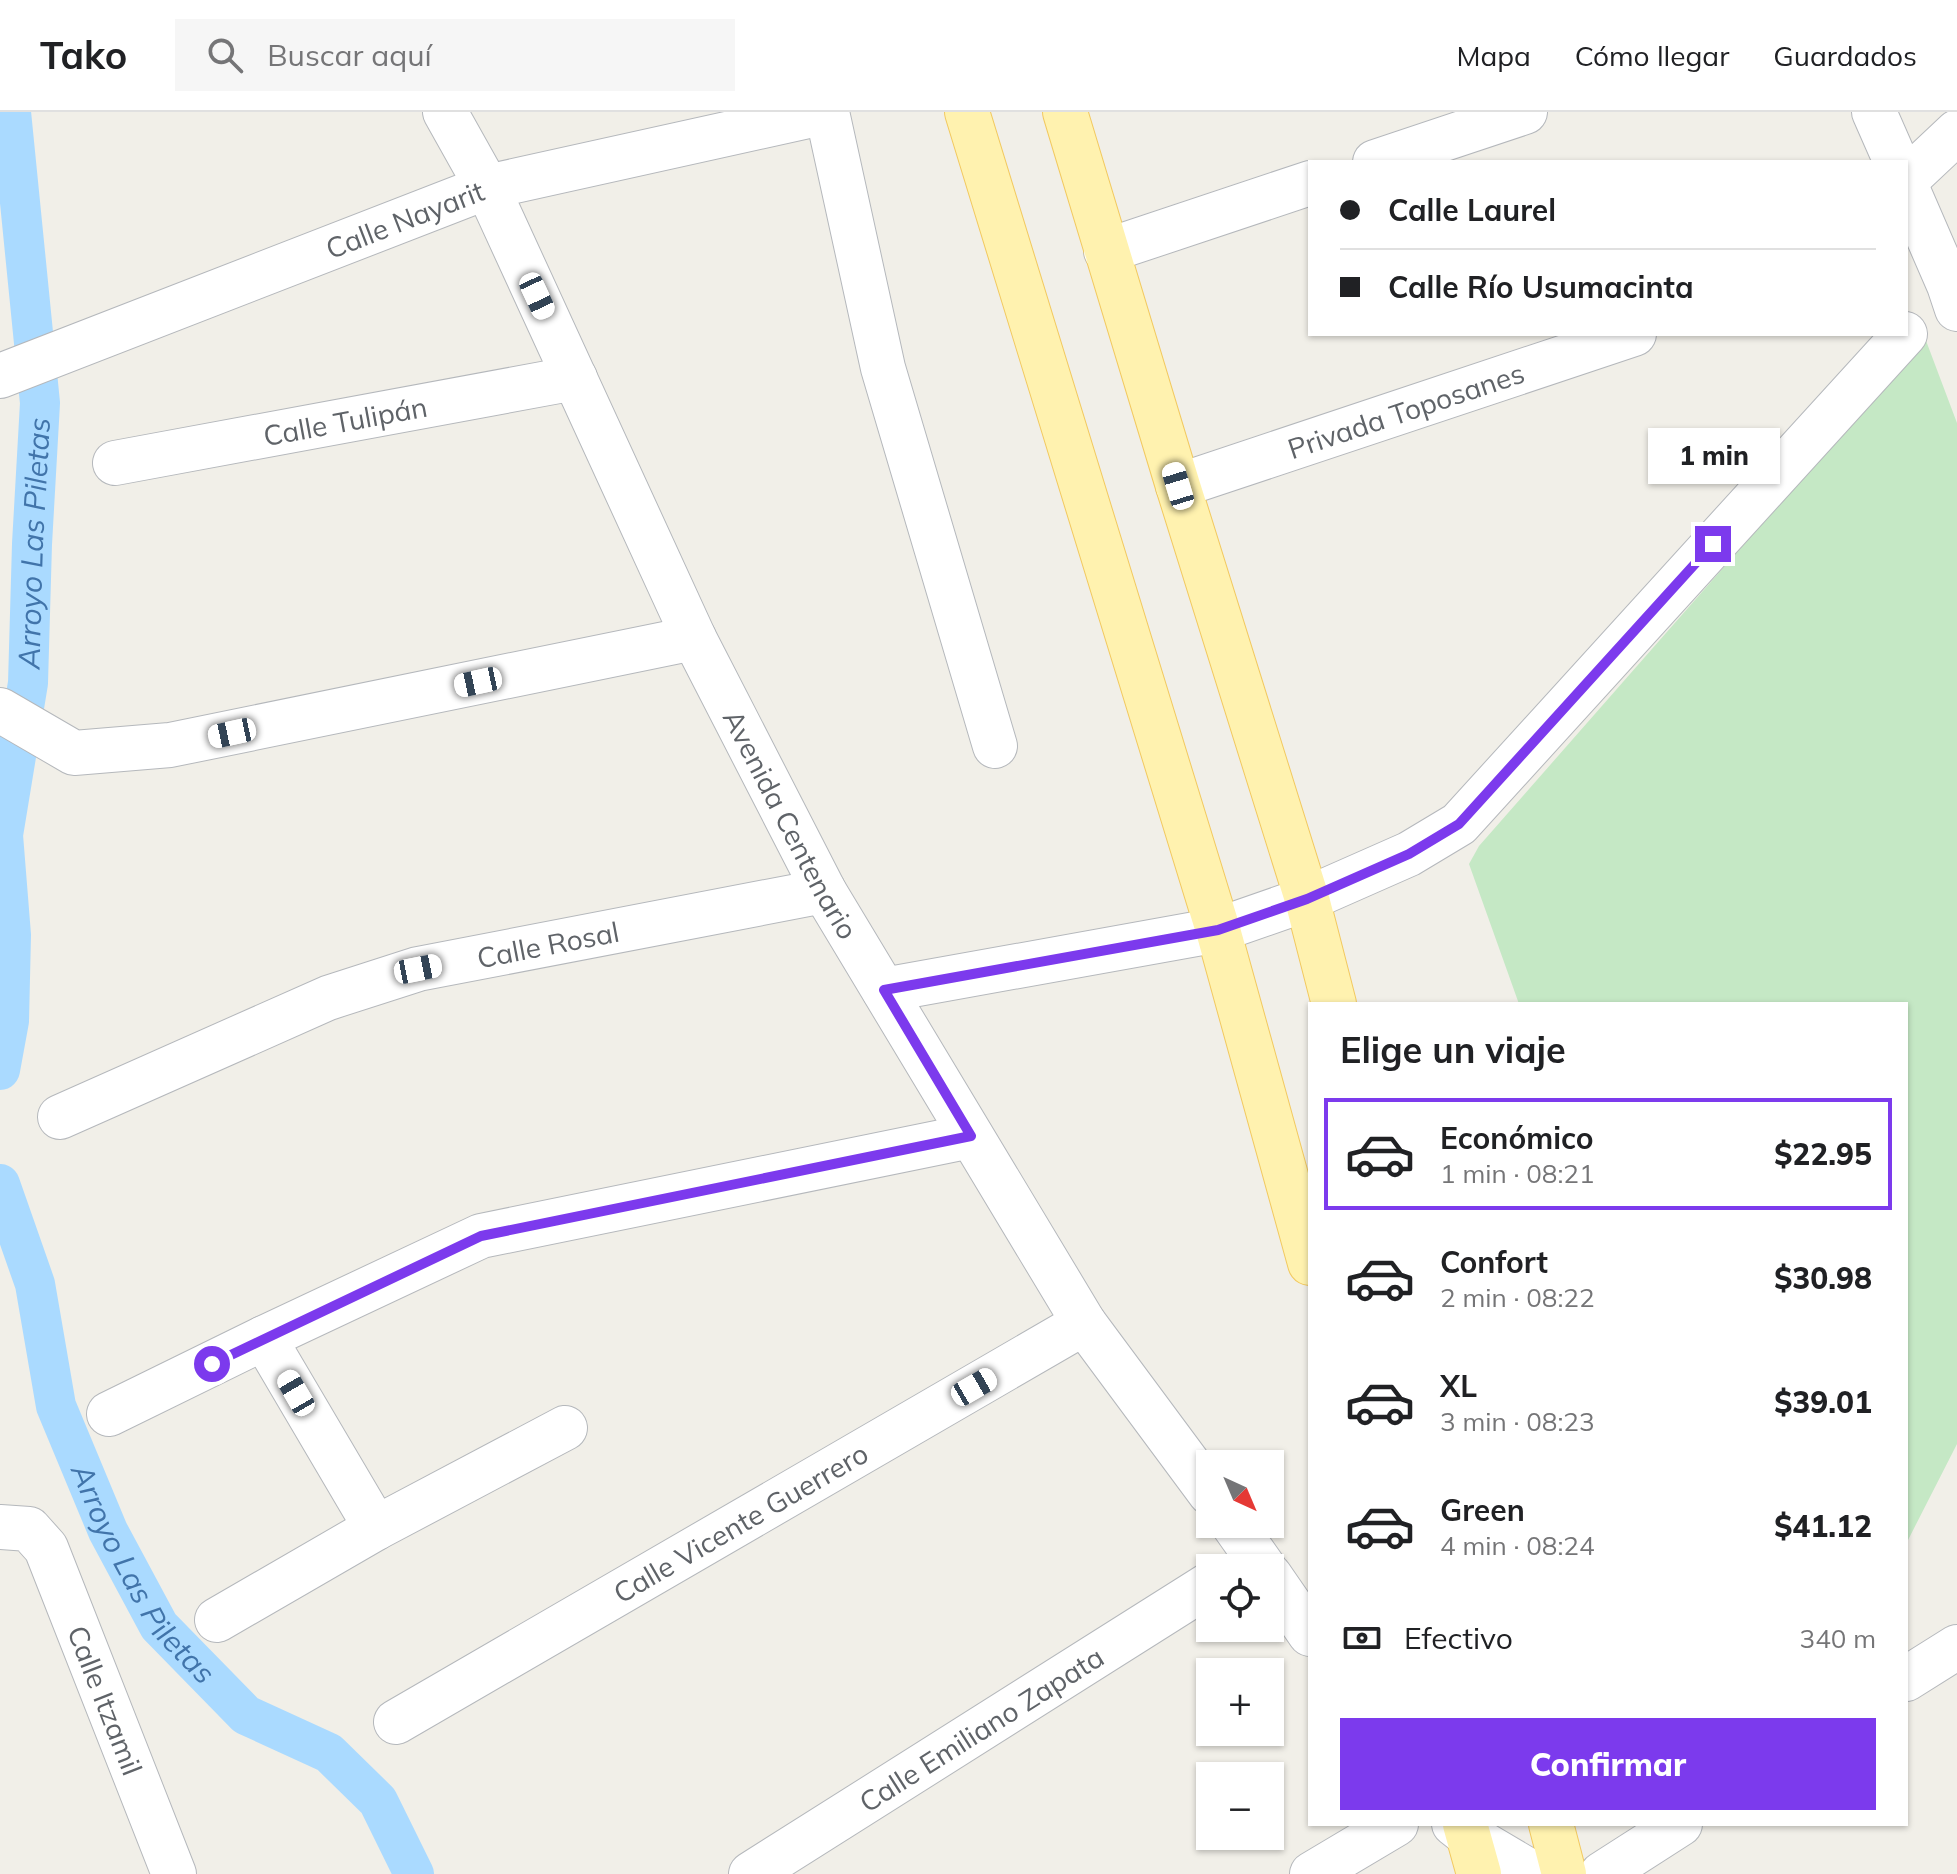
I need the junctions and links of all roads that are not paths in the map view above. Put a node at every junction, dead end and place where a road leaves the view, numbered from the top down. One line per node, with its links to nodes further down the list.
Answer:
1 (445, 112): 12 (street, Avenida Centenario)
2 (826, 112): 12 (street, Calle Nayarit); 25 (street)
3 (967, 112): 28 (main road)
4 (1065, 112): 14 (main road)
5 (1525, 112): 8 (street)
6 (1874, 112): 9 (street)
7 (1957, 132): 10 (street)
8 (1381, 160)
9 (1895, 160)
10 (1908, 181)
11 (1308, 184): 14 (street)
12 (487, 187): 19 (street, Calle Nayarit); 20 (street, Avenida Centenario)
13 (1908, 188): 15 (street)
14 (1106, 251): 22 (main road)
15 (1953, 297): 16 (street)
16 (1908, 331)
17 (1628, 336): 22 (street, Privada Toposanes)
18 (1902, 336): 27 (street)
19 (8, 373)
20 (575, 378): 21 (street, Calle Tulipán); 23 (street, Avenida Centenario)
21 (115, 463)
22 (1178, 486): 27 (main road)
23 (694, 638): 24 (street); 26 (street, Avenida Centenario)
24 (0, 710)
25 (995, 746)
26 (824, 891): 29 (street, Avenida Centenario); 31 (street, Calle Rosal)
27 (1307, 899): 28 (street); 30 (main road)
28 (1218, 930): 29 (street); 33 (main road)
29 (884, 990): 32 (street, Avenida Centenario)
30 (1333, 1002)
31 (60, 1117)
32 (971, 1136): 34 (street, Avenida Centenario); 35 (street)
33 (1308, 1256)
34 (1084, 1323): 38 (street, Avenida Centenario); 47 (street, Calle Vicente Guerrero)
35 (264, 1338): 36 (street); 40 (street)
36 (109, 1414)
37 (565, 1428): 40 (street)
38 (1196, 1474)
39 (15, 1528): 52 (street, Calle Itzamil)
40 (376, 1528): 43 (street)
41 (1196, 1593): 53 (street, Calle Emiliano Zapata)
42 (1284, 1601): 44 (street)
43 (217, 1620)
44 (1308, 1631)
45 (1957, 1647): 46 (street)
46 (1908, 1678)
47 (396, 1722)
48 (1393, 1826): 54 (street)
49 (1552, 1826): 56 (main road)
50 (1677, 1826): 57 (street)
51 (1466, 1839): 55 (street)
52 (174, 1874)
53 (751, 1874)
54 (1312, 1874)
55 (1534, 1874)
56 (1564, 1874)
57 (1602, 1874)

